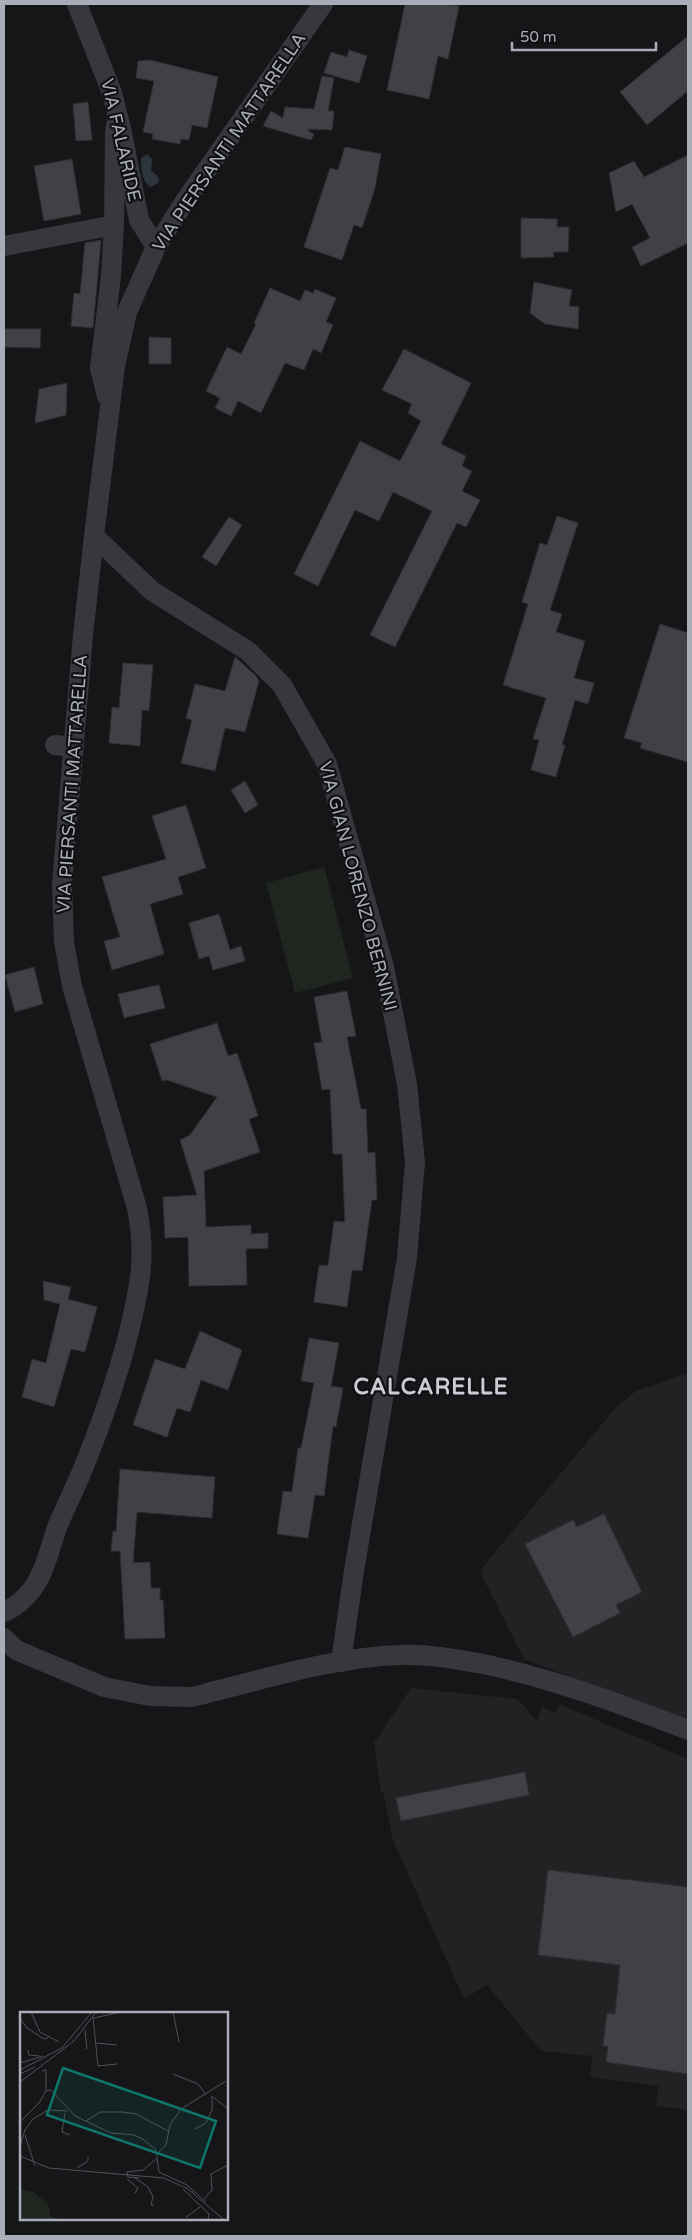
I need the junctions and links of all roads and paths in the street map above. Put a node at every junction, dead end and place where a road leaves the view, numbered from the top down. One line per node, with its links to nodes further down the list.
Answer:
1 (77, 4): 3 (street, VIA FALARIDE)
2 (323, 4): 6 (street, VIA PIERSANTI MATTARELLA)
3 (118, 118): 4 (street); 6 (street, VIA FALARIDE)
4 (114, 225): 5 (street); 7 (street)
5 (4, 246)
6 (156, 246): 7 (street, VIA PIERSANTI MATTARELLA)
7 (109, 406): 8 (street, VIA PIERSANTI MATTARELLA)
8 (94, 536): 9 (street, VIA PIERSANTI MATTARELLA); 11 (street, VIA GIAN LORENZO BERNINI)
9 (4, 1612)
10 (4, 1638): 11 (street)
11 (341, 1662): 12 (street)
12 (688, 1730)

